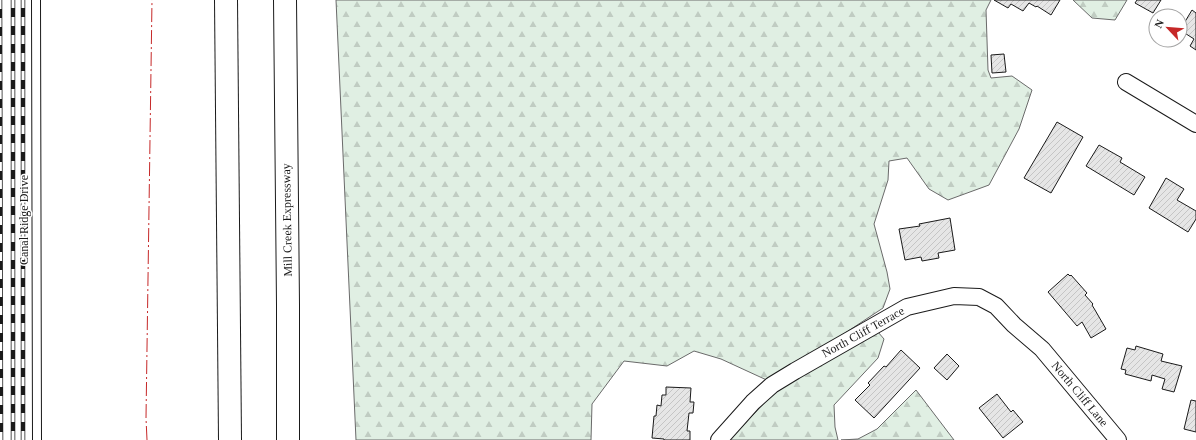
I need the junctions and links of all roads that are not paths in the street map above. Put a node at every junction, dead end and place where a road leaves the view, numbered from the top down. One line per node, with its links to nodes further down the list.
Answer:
1 (36, 0): 7 (lane, Canal Ridge Drive)
2 (226, 0): 8 (highway)
3 (285, 0): 9 (highway, Mill Creek Expressway)
4 (1126, 82): 5 (street)
5 (1196, 124)
6 (1042, 349): 10 (street, North Cliff Terrace); 11 (street, North Cliff Lane)
7 (37, 440)
8 (230, 440)
9 (288, 440)
10 (719, 440)
11 (1118, 440)

